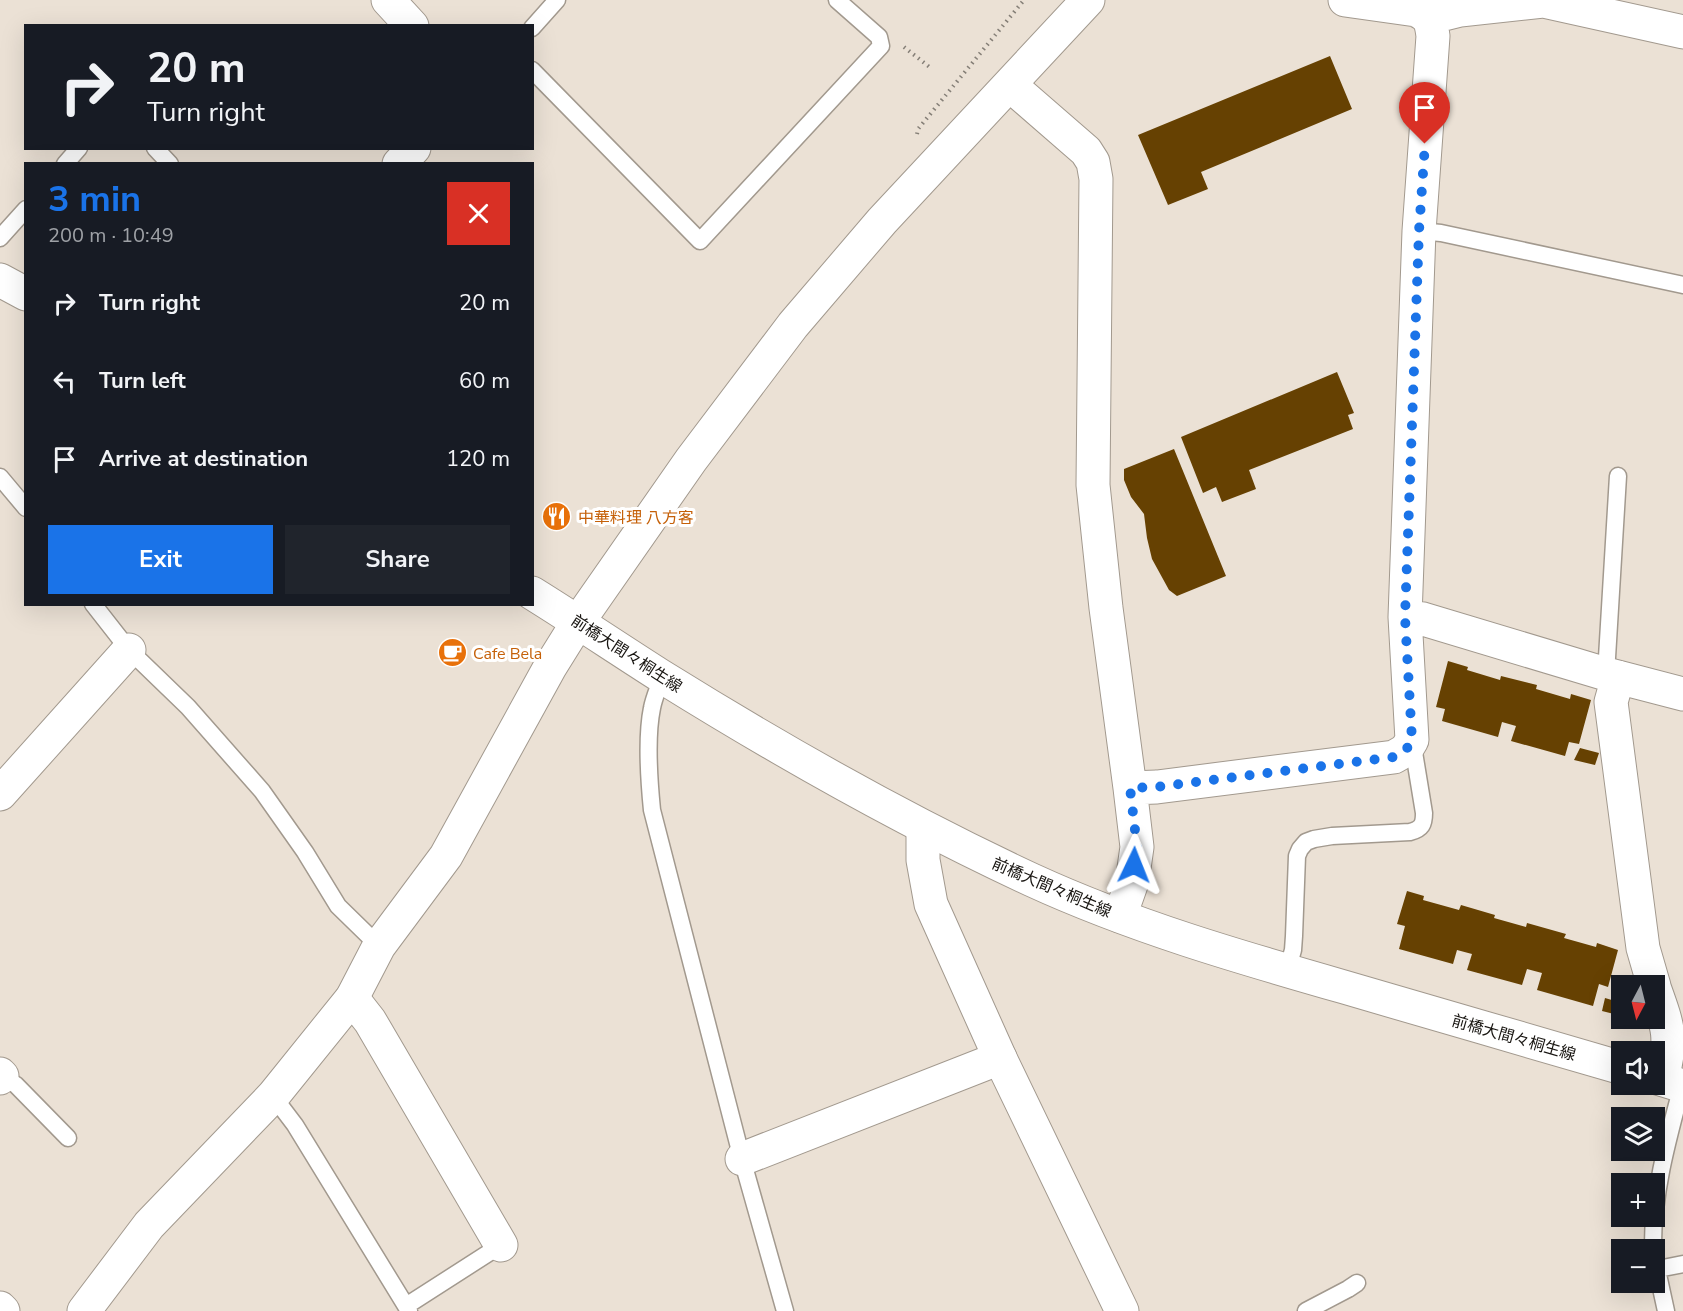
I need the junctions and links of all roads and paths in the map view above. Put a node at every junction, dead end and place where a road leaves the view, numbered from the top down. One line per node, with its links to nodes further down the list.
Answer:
1 (388, 0): 8 (street)
2 (557, 0): 9 (lane)
3 (837, 0): 11 (lane)
4 (1024, 0): 13 (path)
5 (1088, 0): 12 (street)
6 (1345, 0): 7 (street)
7 (1428, 18): 10 (street); 21 (street)
8 (410, 24)
9 (534, 26)
10 (1683, 32)
11 (534, 72)
12 (1010, 85): 32 (street); 38 (street)
13 (916, 138)
14 (77, 150): 17 (lane)
15 (157, 150): 18 (lane)
16 (412, 150): 19 (street)
17 (68, 162)
18 (168, 162)
19 (401, 162)
20 (24, 211): 22 (lane)
21 (1419, 231): 24 (lane); 31 (street)
22 (0, 238)
23 (0, 280): 25 (street)
24 (1683, 285)
25 (24, 293)
26 (1618, 476): 34 (lane)
27 (0, 477): 28 (lane)
28 (24, 506)
29 (534, 594): 32 (street, 前橋大間々桐生線)
30 (95, 606): 33 (lane)
31 (1405, 617): 34 (street); 37 (street)
32 (578, 622): 35 (street, 前橋大間々桐生線); 42 (street)
33 (129, 650): 39 (street); 42 (lane)
34 (1612, 675): 36 (street); 44 (street)
35 (662, 677): 40 (street, 前橋大間々桐生線); 54 (lane)
36 (1683, 694)
37 (1412, 740): 38 (street); 43 (lane)
38 (1130, 788): 41 (street)
39 (0, 794)
40 (923, 827): 41 (street, 前橋大間々桐生線); 48 (street)
41 (1120, 916): 43 (street, 前橋大間々桐生線)
42 (379, 946): 45 (street)
43 (1287, 971): 49 (street, 前橋大間々桐生線)
44 (1651, 975)
45 (352, 998): 52 (street); 56 (street)
46 (1665, 1017): 47 (street)
47 (1676, 1042): 51 (street)
48 (1000, 1058): 54 (street); 64 (street)
49 (1611, 1065)
50 (1, 1076): 53 (lane)
51 (1670, 1082): 55 (lane)
52 (273, 1096): 61 (lane); 62 (street)
53 (68, 1138)
54 (742, 1159): 63 (lane)
55 (1653, 1239)
56 (501, 1245): 61 (lane)
57 (1665, 1263): 58 (lane)
58 (1683, 1263)
59 (1357, 1283): 65 (lane)
60 (1662, 1293): 66 (lane)
61 (408, 1308)
62 (90, 1309)
63 (785, 1311)
64 (1122, 1311)
65 (1306, 1311)
66 (1666, 1311)

